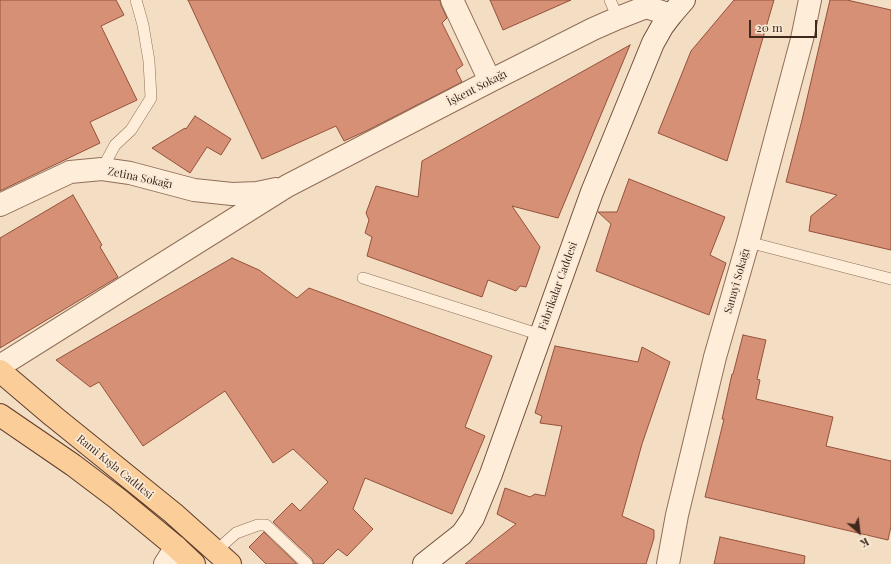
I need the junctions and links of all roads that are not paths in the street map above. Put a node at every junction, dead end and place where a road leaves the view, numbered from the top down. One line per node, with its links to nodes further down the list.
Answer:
1 (136, 0): 7 (lane)
2 (452, 0): 6 (street)
3 (810, 0): 10 (street, Sanayi Sokağı)
4 (614, 5): 5 (street, İşkent Sokağı); 6 (street, İşkent Sokağı)
5 (677, 8): 13 (street, Fabrikalar Caddesi)
6 (490, 81): 8 (street, İşkent Sokağı)
7 (102, 169): 8 (street, Zetina Sokağı); 9 (street, Zetina Sokağı)
8 (286, 186): 14 (street)
9 (0, 205)
10 (748, 242): 12 (lane); 22 (street, Sanayi Sokağı)
11 (363, 278): 13 (lane)
12 (891, 279)
13 (541, 335): 21 (street, Fabrikalar Caddesi)
14 (0, 366)
15 (0, 371): 18 (main road, Rami Kışla Caddesi)
16 (0, 415): 17 (main road)
17 (170, 555): 19 (main road)
18 (223, 557): 20 (lane)
19 (194, 564)
20 (307, 564)
21 (424, 564)
22 (668, 564)

